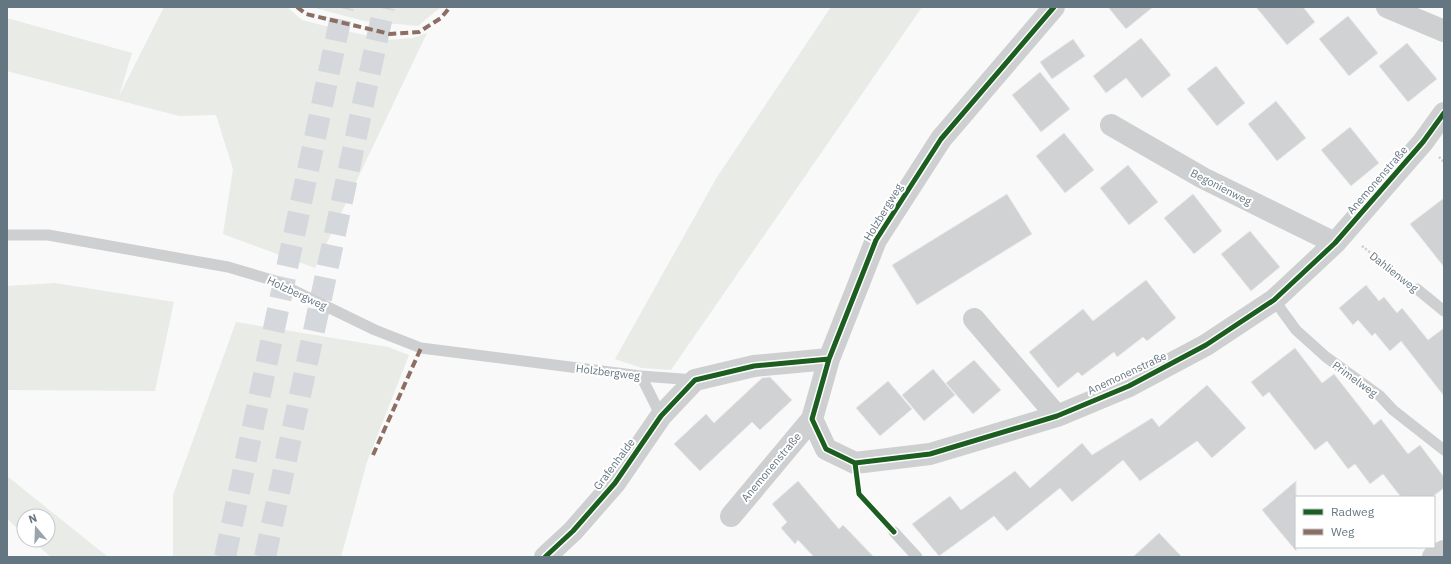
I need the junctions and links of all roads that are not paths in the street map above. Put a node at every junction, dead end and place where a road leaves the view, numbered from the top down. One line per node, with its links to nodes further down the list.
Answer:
1 (1054, 7): 12 (street, Holzbergweg)
2 (1386, 7): 3 (street)
3 (1444, 31)
4 (1444, 113): 7 (street, Anemonenstraße)
5 (1111, 125): 7 (street, Begonienweg)
6 (7, 235): 13 (lane, Holzbergweg)
7 (1340, 238): 9 (street, Anemonenstraße)
8 (1417, 289): 10 (lane, Dahlienweg)
9 (1274, 300): 16 (street, Anemonenstraße); 18 (lane, Primelweg)
10 (1444, 311)
11 (974, 319): 16 (street)
12 (829, 359): 14 (street, Holzbergweg); 17 (street, Anemonenstraße)
13 (641, 376): 14 (lane, Holzbergweg); 15 (lane)
14 (695, 380): 15 (street, Grafenhalde)
15 (661, 416): 22 (street, Grafenhalde)
16 (1057, 416): 17 (street, Anemonenstraße)
17 (812, 419): 19 (street, Anemonenstraße)
18 (1444, 450)
19 (731, 516)
20 (894, 532): 23 (lane)
21 (1444, 551): 24 (street)
22 (544, 557)
23 (917, 557)
24 (1433, 557)

